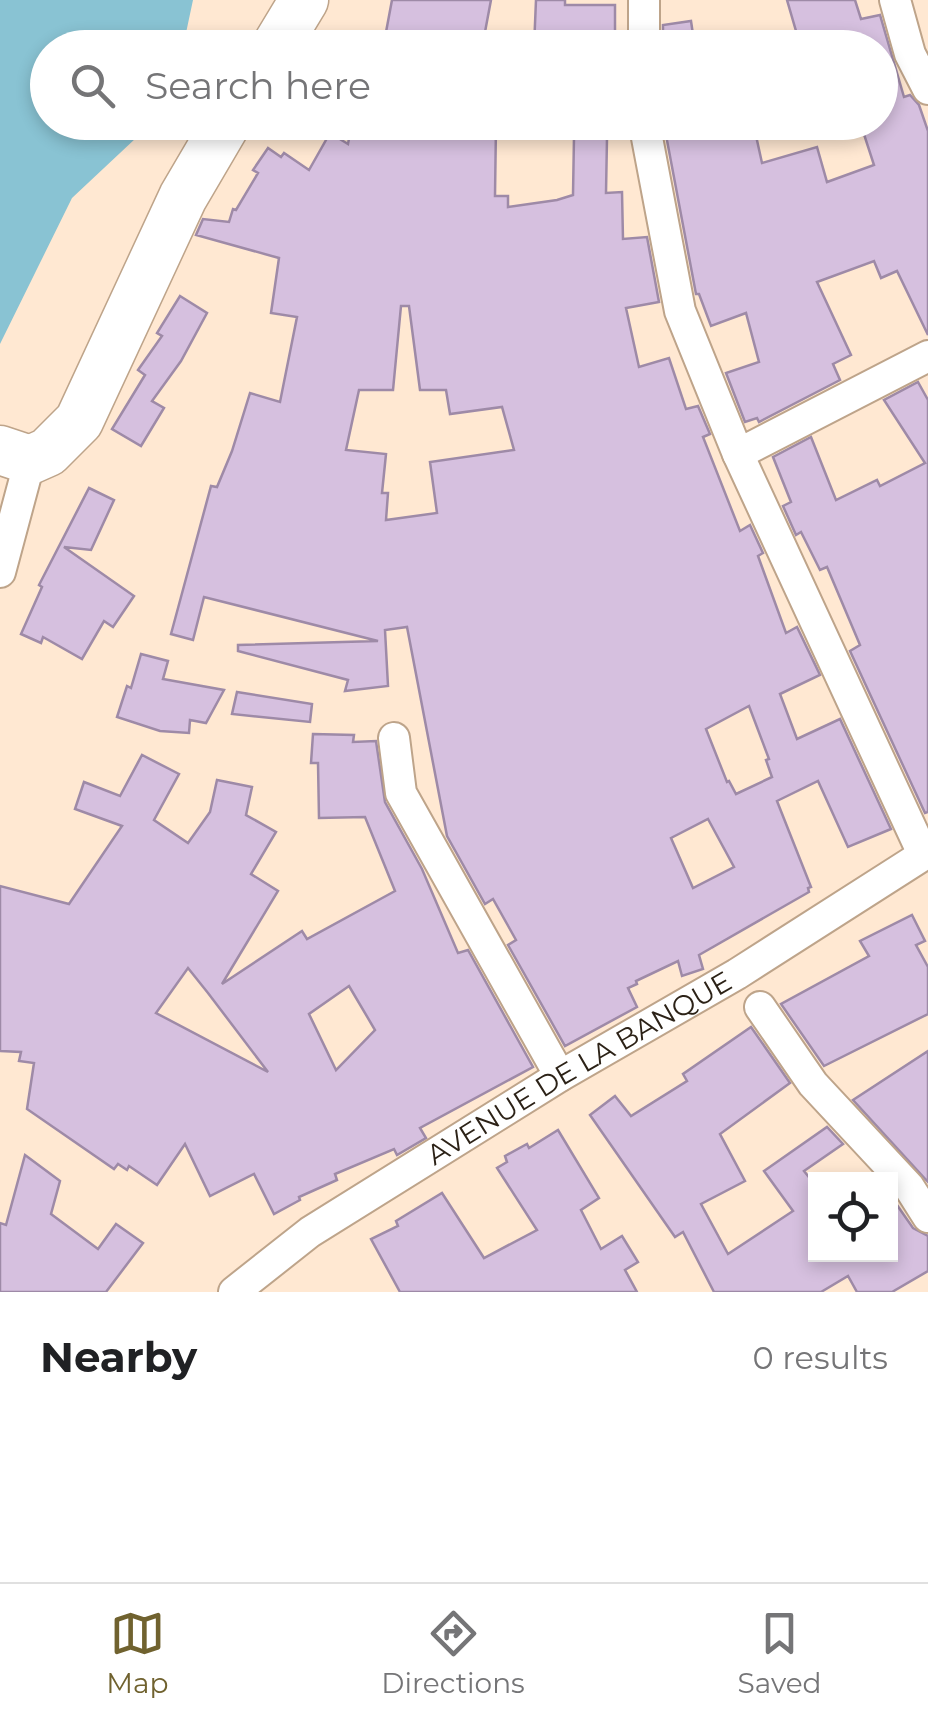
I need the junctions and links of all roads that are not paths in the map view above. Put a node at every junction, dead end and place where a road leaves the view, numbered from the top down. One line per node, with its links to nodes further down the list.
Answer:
1 (304, 0): 4 (main road)
2 (644, 0): 5 (street)
3 (895, 0): 6 (street)
4 (285, 30)
5 (644, 30)
6 (928, 89)
7 (216, 140): 11 (main road)
8 (647, 140): 10 (street)
9 (928, 356): 10 (street)
10 (738, 454): 14 (street)
11 (15, 455): 12 (street)
12 (0, 572)
13 (394, 738): 16 (street)
14 (926, 853): 16 (street, AVENUE DE LA BANQUE)
15 (760, 1008): 17 (street)
16 (560, 1076): 18 (street, AVENUE DE LA BANQUE)
17 (928, 1217)
18 (234, 1292)

